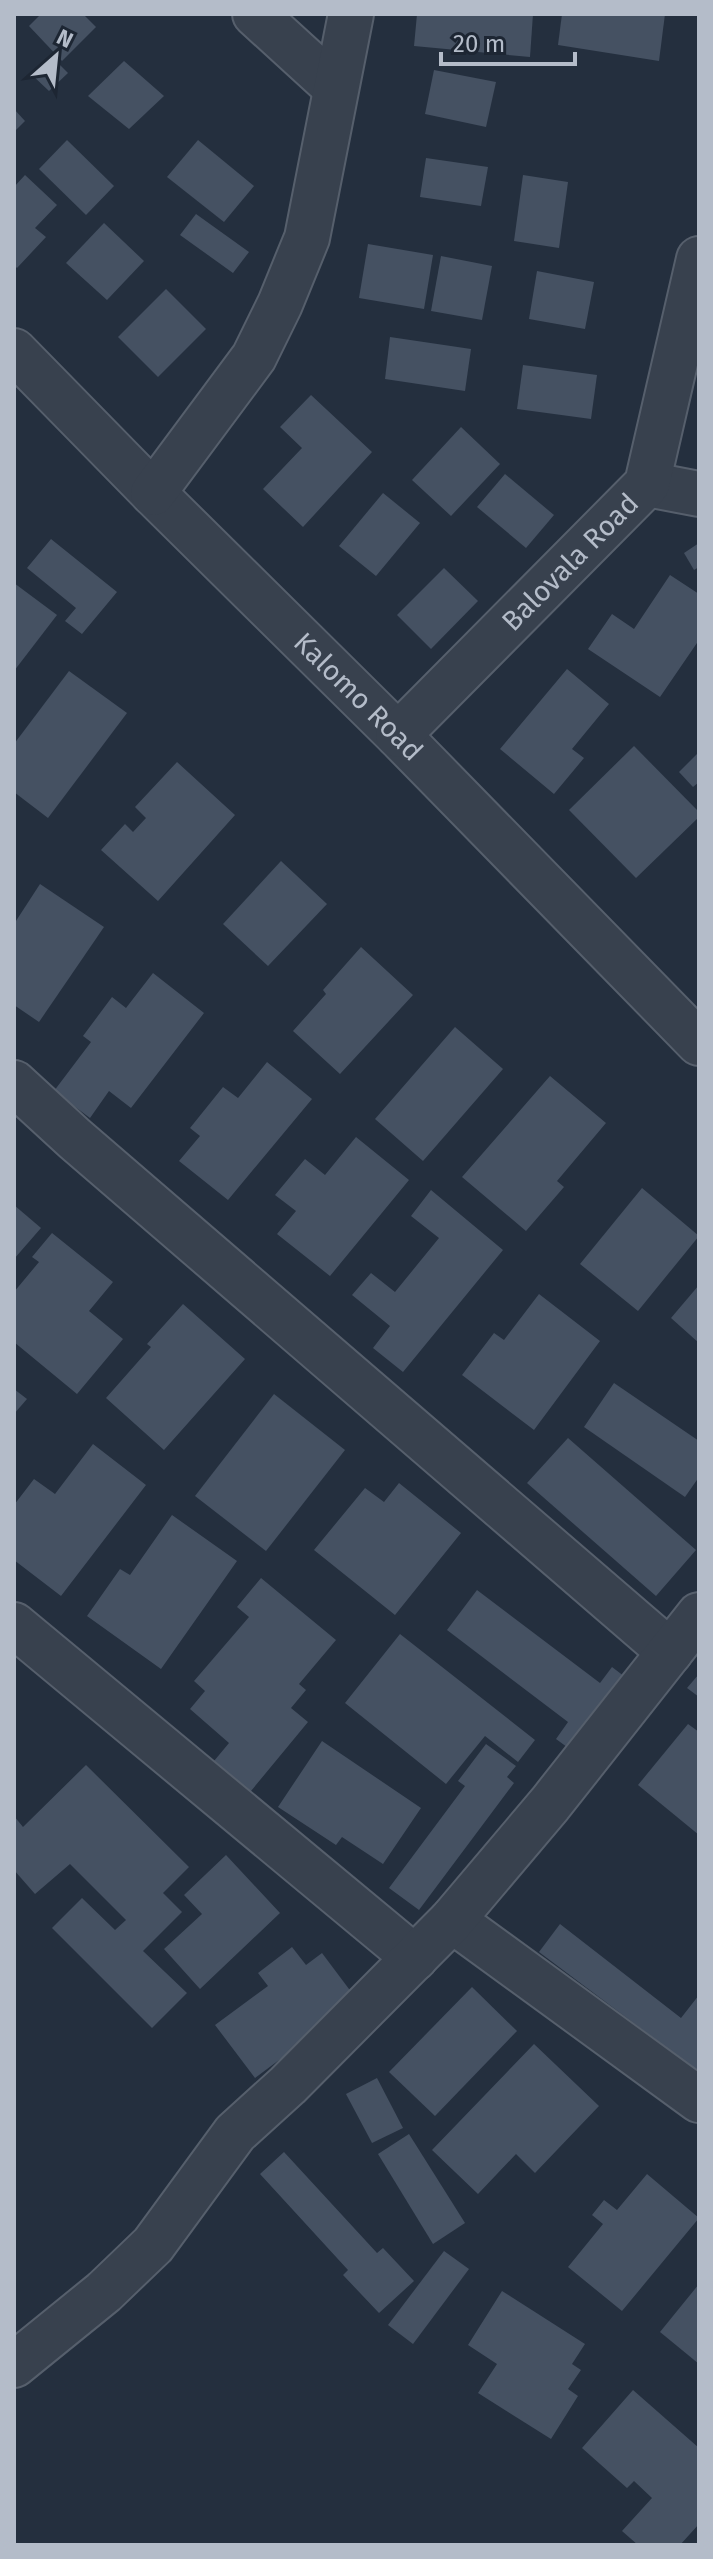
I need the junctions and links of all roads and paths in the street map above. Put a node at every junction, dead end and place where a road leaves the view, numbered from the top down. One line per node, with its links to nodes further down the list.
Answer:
1 (255, 14): 3 (street)
2 (351, 14): 3 (street)
3 (335, 87): 7 (street)
4 (699, 259): 6 (street, Balovala Road)
5 (14, 351): 7 (street, Kalomo Road)
6 (647, 484): 8 (street); 9 (street, Balovala Road)
7 (153, 493): 9 (street, Kalomo Road)
8 (699, 494)
9 (398, 735): 10 (street, Kalomo Road)
10 (699, 1043)
11 (14, 1083): 14 (street)
12 (699, 1615): 14 (street)
13 (14, 1625): 16 (street)
14 (670, 1652): 15 (street)
15 (452, 1920): 16 (street); 17 (street)
16 (415, 1958): 18 (street)
17 (699, 2100)
18 (14, 2365)

